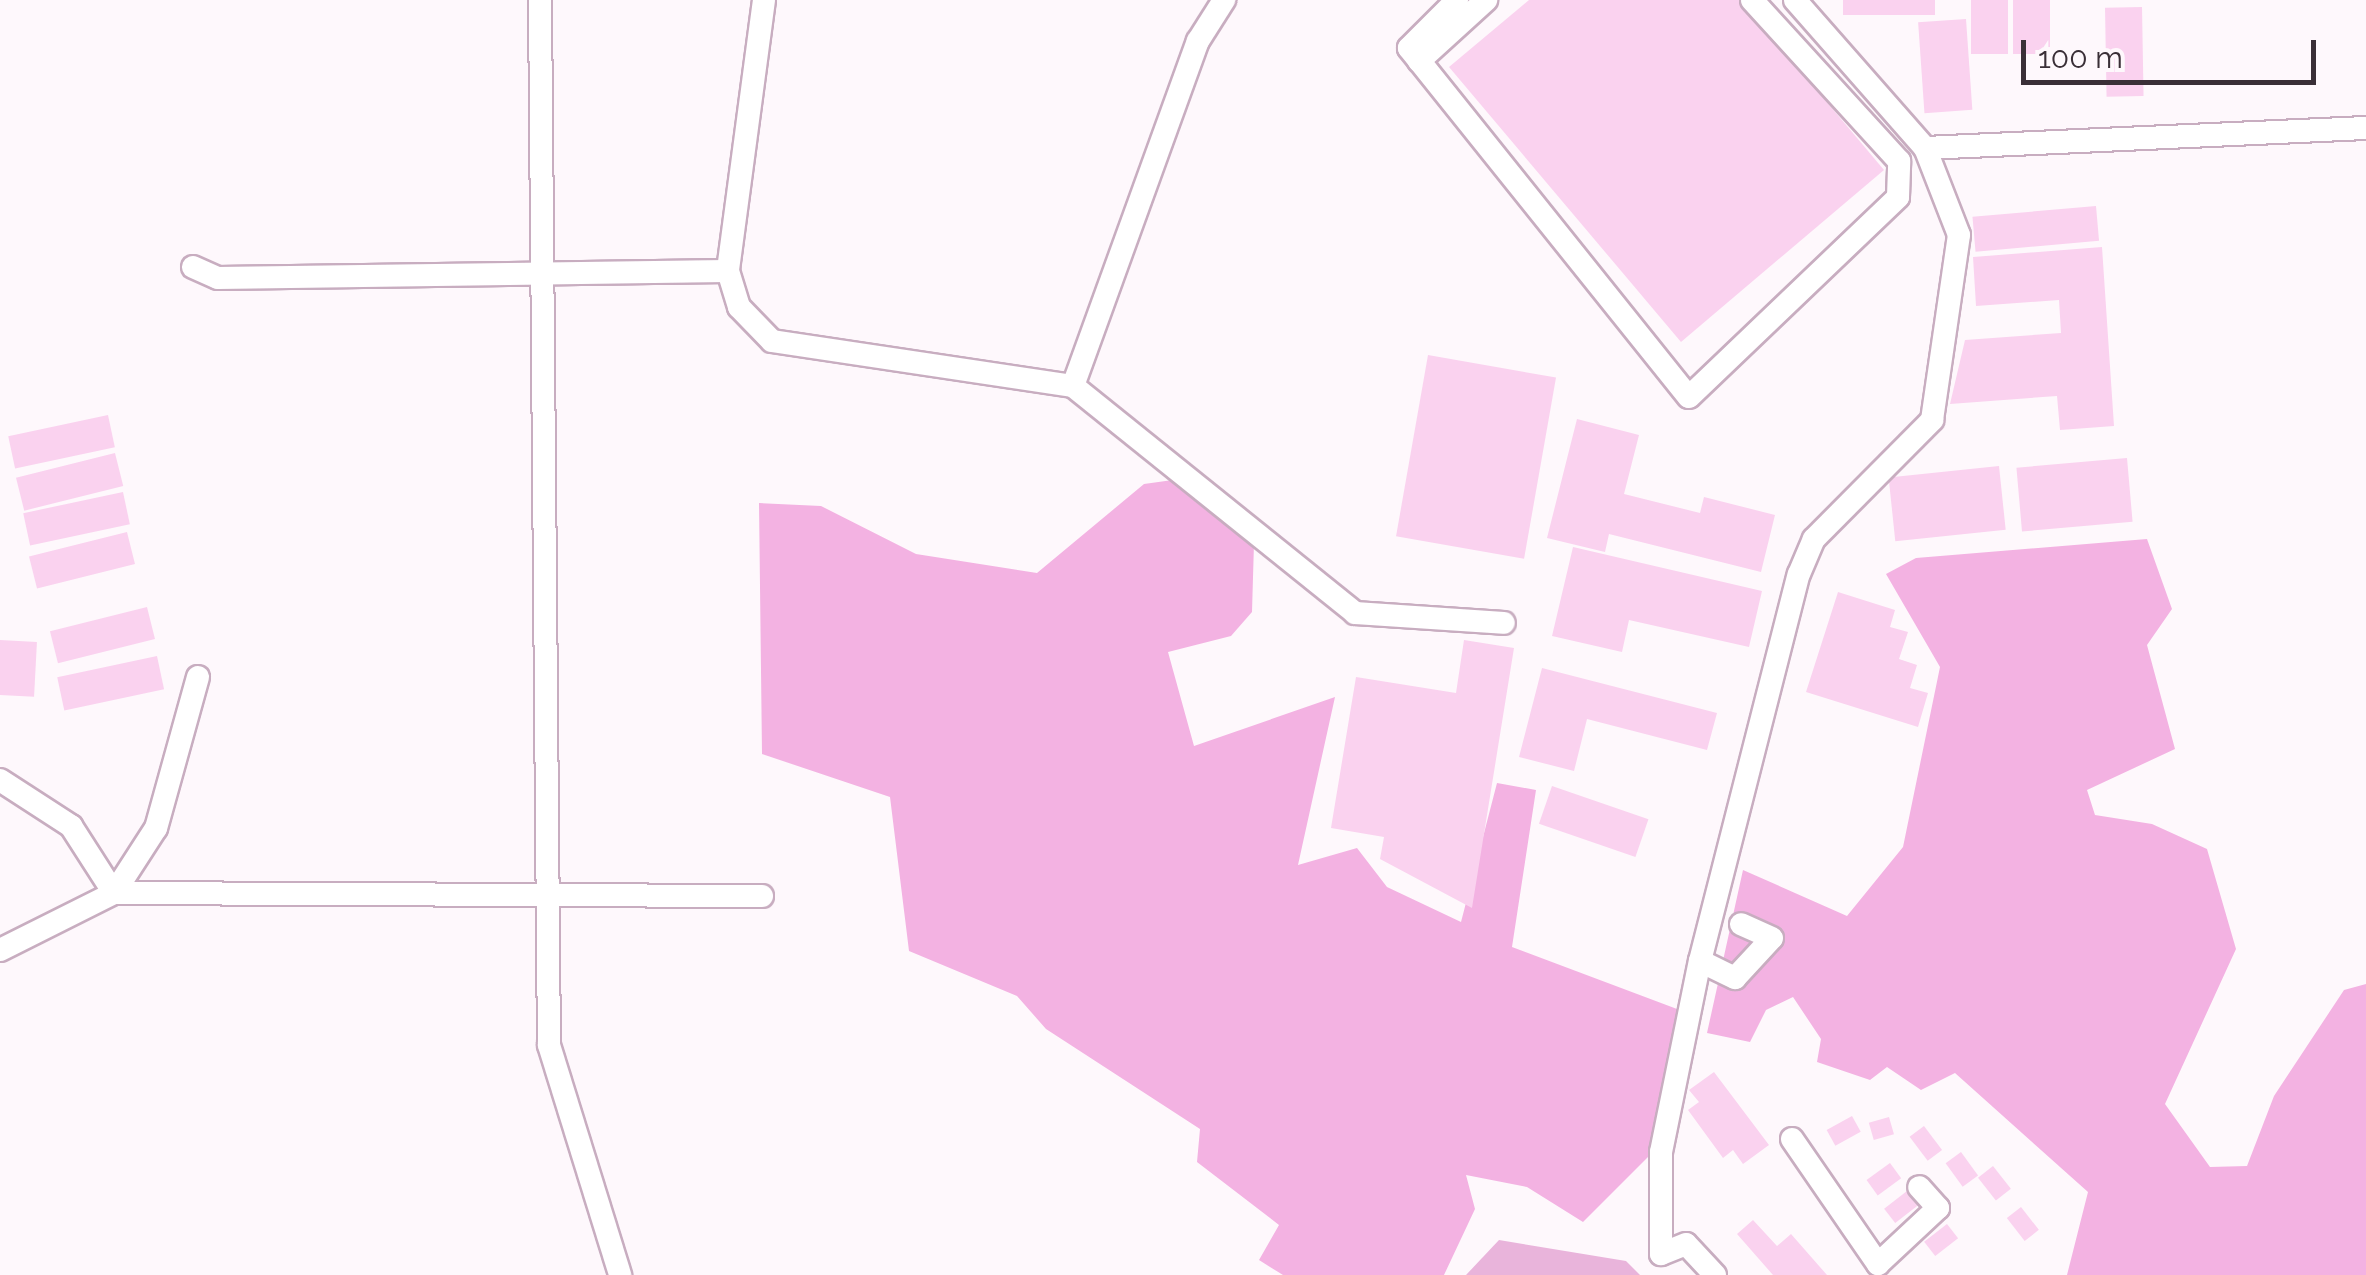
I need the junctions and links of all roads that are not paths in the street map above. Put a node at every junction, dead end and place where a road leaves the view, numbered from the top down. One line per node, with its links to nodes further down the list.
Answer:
1 (540, 0): 13 (street)
2 (764, 0): 12 (street)
3 (1224, 0): 14 (street)
4 (1456, 0): 8 (street)
5 (1486, 0): 8 (street)
6 (1752, 0): 8 (street)
7 (1795, 0): 10 (street)
8 (1419, 62)
9 (2366, 128): 10 (street)
10 (1926, 148): 23 (street)
11 (192, 267): 13 (street)
12 (728, 270): 13 (street); 14 (street)
13 (546, 273): 19 (street)
14 (1073, 386): 15 (street)
15 (1504, 623)
16 (198, 677): 18 (street)
17 (0, 780): 18 (street)
18 (114, 893): 19 (street); 22 (street)
19 (551, 896): 20 (street); 27 (street)
20 (762, 896)
21 (1741, 924): 23 (street)
22 (0, 950)
23 (1700, 961): 28 (street)
24 (1792, 1138): 26 (street)
25 (1919, 1187): 26 (street)
26 (1881, 1270)
27 (620, 1275)
28 (1715, 1275)

